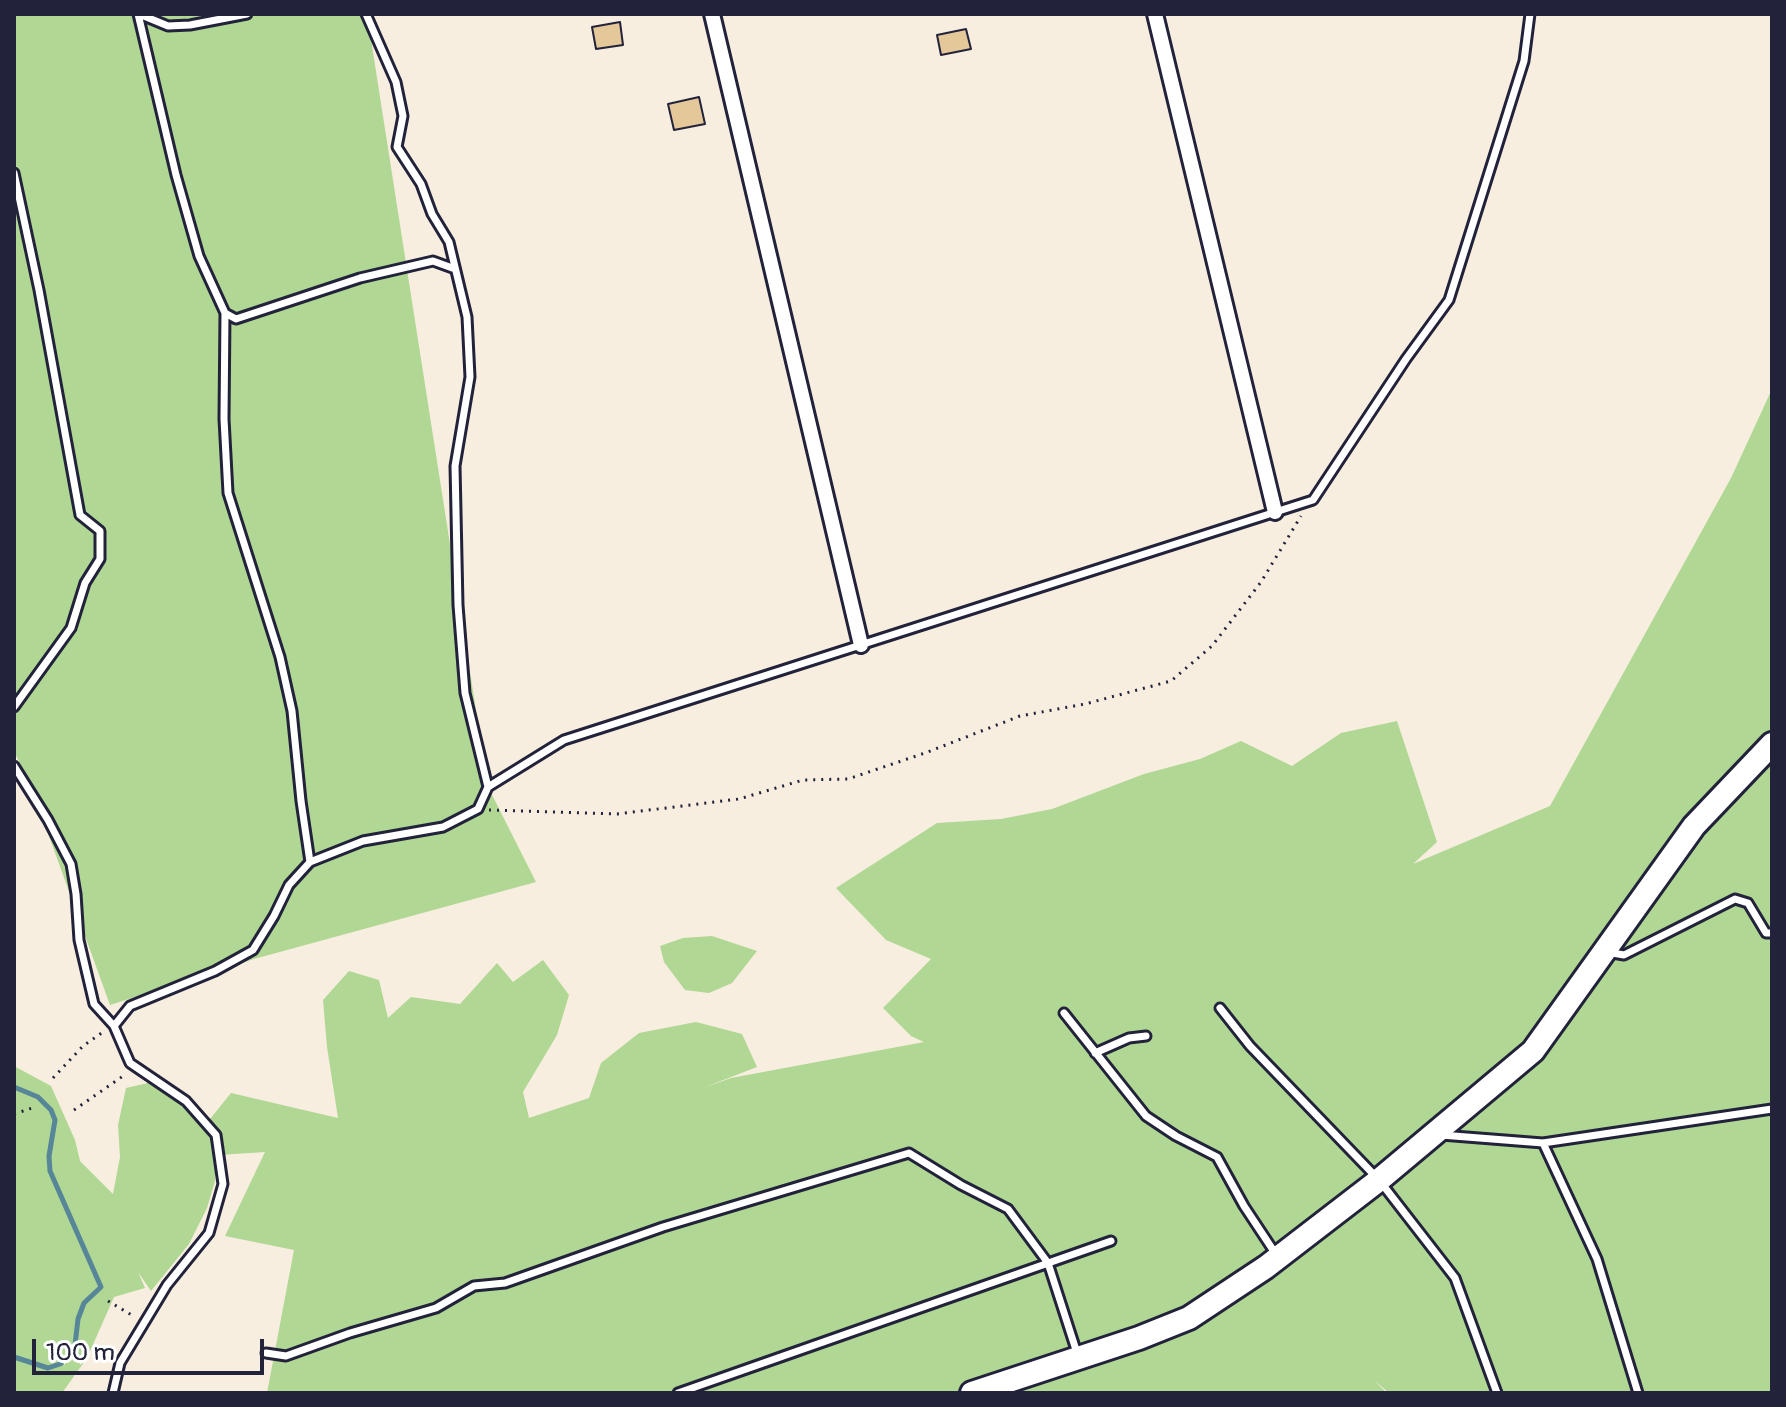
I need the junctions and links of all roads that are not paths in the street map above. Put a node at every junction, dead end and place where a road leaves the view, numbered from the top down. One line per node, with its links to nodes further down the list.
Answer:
1 (138, 14): 2 (lane); 9 (lane)
2 (247, 14)
3 (366, 14): 8 (lane)
4 (712, 14): 11 (street)
5 (1155, 14): 10 (street)
6 (1530, 14): 10 (lane)
7 (14, 173): 12 (lane)
8 (455, 269): 9 (lane); 15 (lane)
9 (225, 313): 16 (lane)
10 (1275, 512): 11 (lane)
11 (861, 645): 15 (lane)
12 (14, 707)
13 (1772, 744): 18 (street)
14 (14, 766): 21 (lane)
15 (488, 787): 16 (lane)
16 (310, 862): 21 (lane)
17 (1772, 933): 18 (lane)
18 (1605, 951): 25 (street)
19 (1220, 1008): 27 (lane)
20 (1064, 1013): 23 (lane)
21 (114, 1026): 33 (lane)
22 (1146, 1036): 23 (lane)
23 (1095, 1053): 29 (lane)
24 (1772, 1109): 26 (lane)
25 (1434, 1135): 26 (lane); 27 (street)
26 (1543, 1143): 37 (lane)
27 (1379, 1180): 29 (street); 36 (lane)
28 (1111, 1241): 30 (lane)
29 (1279, 1258): 32 (street)
30 (1048, 1263): 31 (lane); 32 (lane); 34 (lane)
31 (266, 1353)
32 (1079, 1358): 35 (street)
33 (113, 1393)
34 (678, 1393)
35 (972, 1393)
36 (1497, 1393)
37 (1638, 1393)

